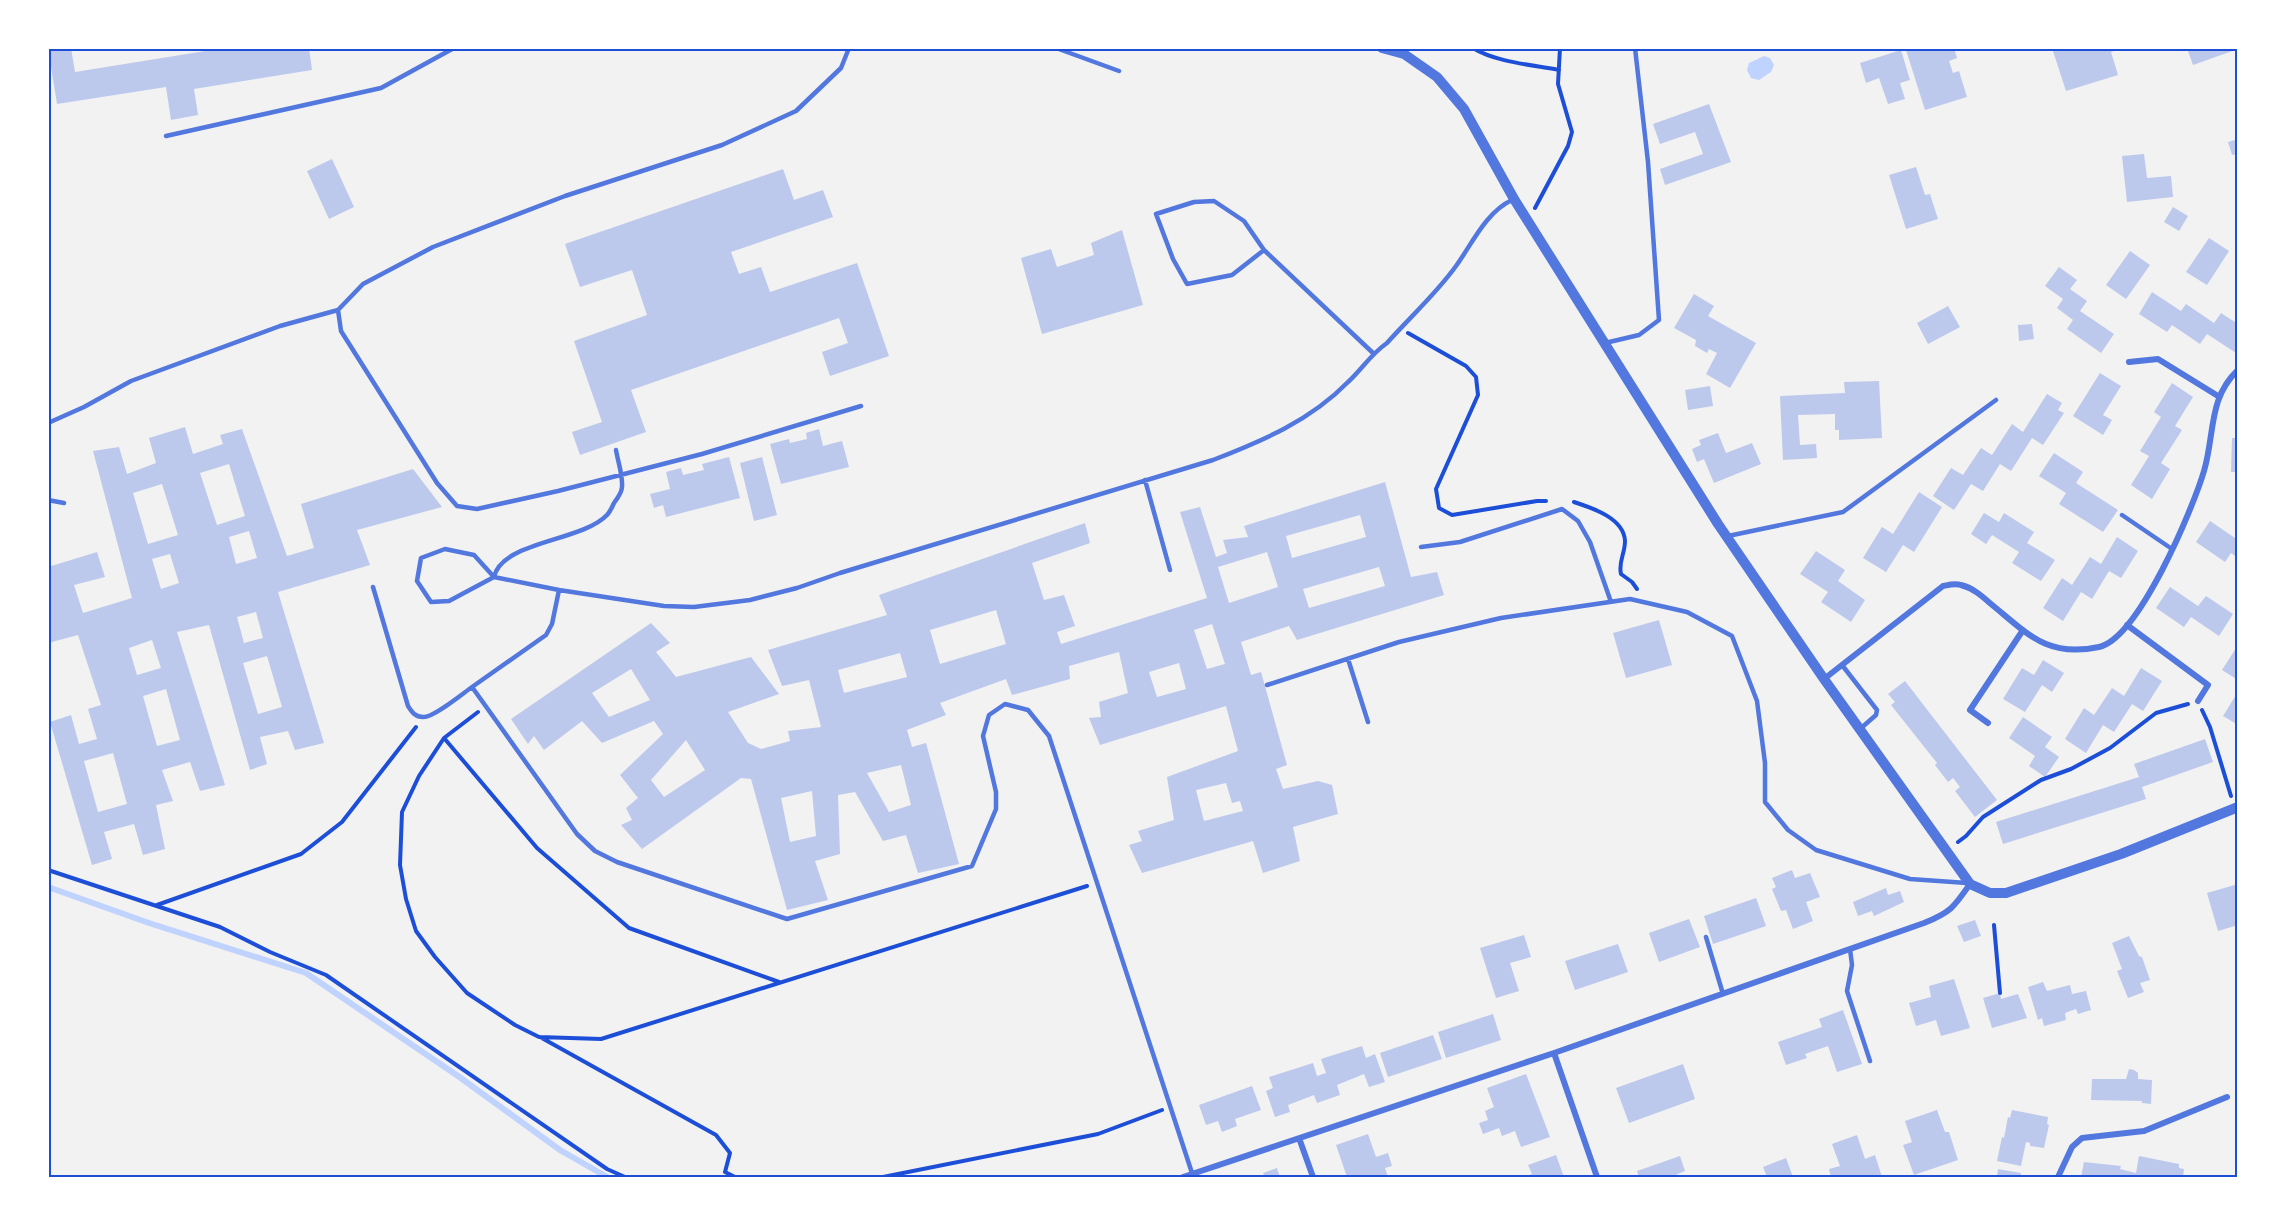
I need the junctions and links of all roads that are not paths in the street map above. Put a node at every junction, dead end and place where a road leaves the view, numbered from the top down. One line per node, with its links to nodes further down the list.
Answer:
1 (454, 48): 7 (lane)
2 (849, 48): 10 (lane)
3 (1056, 48): 6 (lane)
4 (1382, 48): 8 (street)
5 (1635, 48): 11 (lane)
6 (1119, 71)
7 (166, 136)
8 (1514, 199): 11 (street); 12 (lane)
9 (1263, 250): 9 (lane); 12 (lane)
10 (338, 310): 18 (lane); 20 (lane)
11 (1605, 343): 25 (street)
12 (1373, 353): 21 (lane)
13 (2129, 362): 15 (street)
14 (2238, 370): 15 (street)
15 (2218, 396): 27 (street)
16 (1996, 400): 25 (lane)
17 (861, 406): 20 (lane)
18 (48, 423)
19 (616, 450): 20 (lane)
20 (620, 475): 29 (lane)
21 (1145, 480): 28 (lane); 31 (lane)
22 (48, 500): 23 (lane)
23 (64, 503)
24 (2122, 514): 27 (lane)
25 (1727, 537): 37 (street)
26 (1421, 547): 32 (lane)
27 (2172, 549): 33 (street)
28 (1170, 570)
29 (494, 578): 29 (lane); 31 (lane)
30 (374, 586): 39 (lane)
31 (559, 590): 39 (lane)
32 (1611, 602): 35 (lane); 45 (lane)
33 (2127, 625): 34 (street); 40 (street)
34 (2023, 630): 36 (street); 42 (street)
35 (1348, 658): 38 (lane); 41 (lane)
36 (1842, 665): 37 (street); 43 (lane)
37 (1824, 679): 43 (street)
38 (1267, 685)
39 (472, 687): 53 (lane)
40 (2198, 701)
41 (1368, 722)
42 (1988, 723)
43 (1860, 729): 45 (street)
44 (2236, 808): 45 (street)
45 (1970, 884): 47 (street)
46 (1706, 938): 48 (lane)
47 (1850, 949): 48 (street); 50 (lane)
48 (1723, 994): 49 (street)
49 (1554, 1053): 52 (street); 56 (street)
50 (1870, 1061)
51 (2227, 1097): 57 (street)
52 (1299, 1138): 53 (street); 55 (street)
53 (1192, 1173): 54 (street)
54 (1183, 1177)
55 (1313, 1177)
56 (1597, 1177)
57 (2058, 1177)

